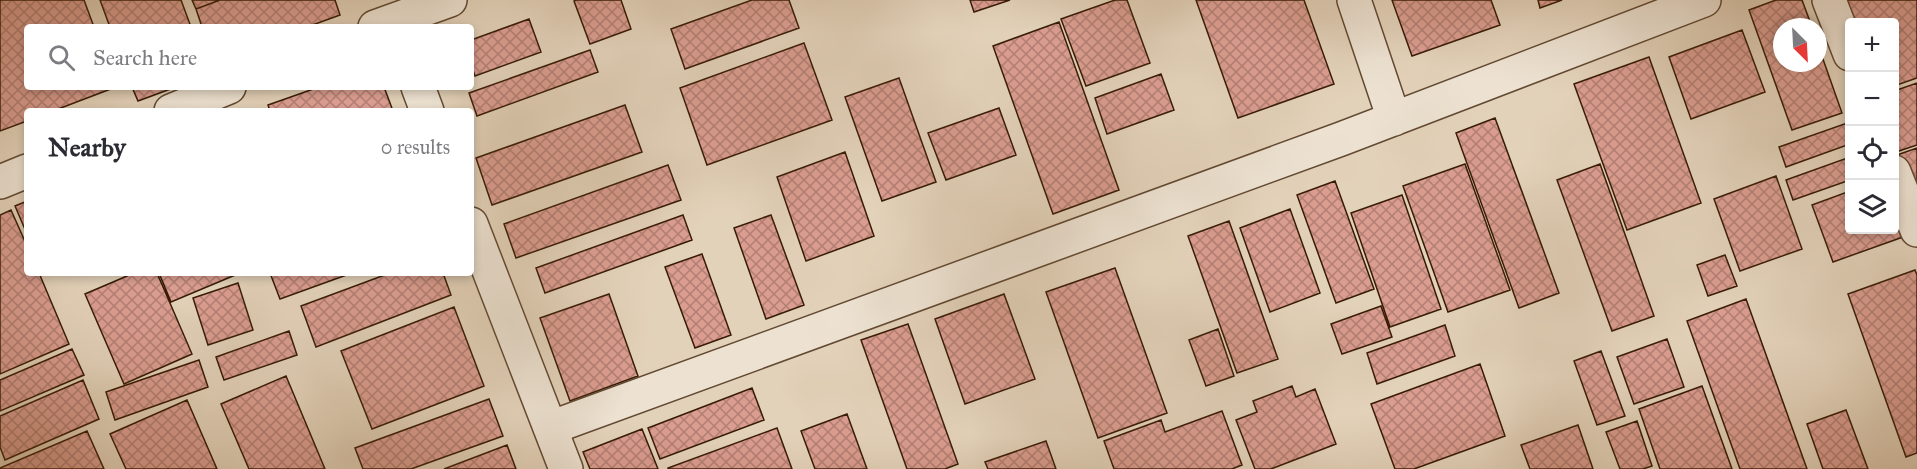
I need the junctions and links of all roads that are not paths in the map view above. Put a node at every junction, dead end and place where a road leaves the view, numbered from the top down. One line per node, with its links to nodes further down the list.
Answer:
1 (450, 0): 5 (street)
2 (1354, 0): 11 (street)
3 (1704, 0): 11 (street)
4 (1829, 0): 6 (street)
5 (387, 18)
6 (1845, 41)
7 (223, 90): 9 (street)
8 (419, 90): 10 (street)
9 (178, 108)
10 (426, 108)
11 (1394, 119): 17 (street)
12 (24, 172): 14 (street)
13 (1897, 180): 15 (street)
14 (0, 182)
15 (1917, 230)
16 (474, 232): 17 (street)
17 (550, 428): 18 (street)
18 (566, 469)

